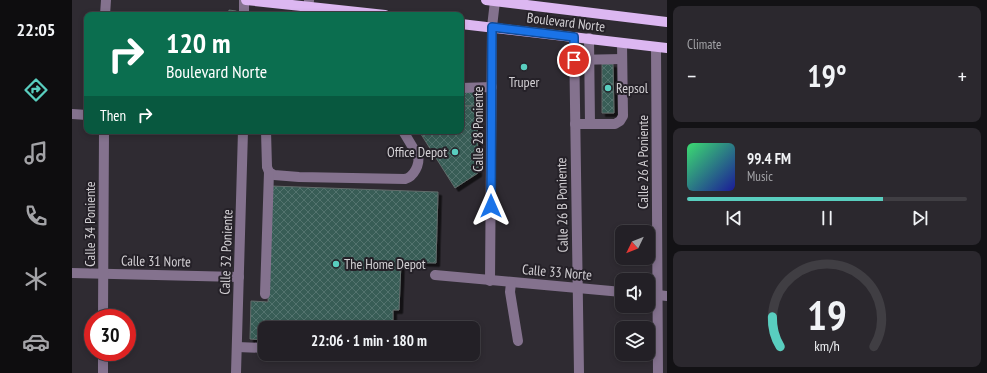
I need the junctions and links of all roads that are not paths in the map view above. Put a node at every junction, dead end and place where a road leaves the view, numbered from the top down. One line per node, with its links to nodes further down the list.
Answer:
1 (106, 0): 5 (street)
2 (245, 0): 4 (main road); 6 (street)
3 (491, 0): 8 (main road, Boulevard Norte); 10 (street, Calle 28 Poniente)
4 (309, 7): 7 (main road)
5 (105, 12)
6 (244, 12)
7 (350, 12)
8 (667, 22)
9 (464, 24): 10 (main road, Boulevard Norte)
10 (492, 27): 11 (main road, Boulevard Norte); 19 (street, Calle 28 Poniente)
11 (574, 37): 12 (main road, Boulevard Norte); 17 (street, Calle 26 B Poniente)
12 (589, 38): 13 (main road, Boulevard Norte); 18 (street)
13 (622, 43): 14 (main road, Boulevard Norte); 16 (street)
14 (656, 46): 15 (main road, Boulevard Norte); 30 (street, Calle 26 A Poniente)
15 (667, 48)
16 (622, 59): 18 (street); 24 (street)
17 (574, 60): 18 (street); 23 (street, Calle 26 B Poniente)
18 (589, 60): 24 (street)
19 (492, 87): 20 (street); 35 (street, Calle 28 Poniente)
20 (464, 88)
21 (72, 114): 22 (street)
22 (84, 115)
23 (575, 124): 24 (street); 37 (street, Calle 26 B Poniente)
24 (590, 124)
25 (104, 134): 32 (street, Calle 34 Poniente)
26 (243, 134): 34 (street, Calle 32 Poniente)
27 (266, 134): 29 (street)
28 (404, 134): 29 (street)
29 (269, 172): 39 (street)
30 (662, 176): 40 (street, Calle 26 A Poniente)
31 (72, 273): 32 (street, Calle 31 Norte)
32 (104, 274): 34 (street, Calle 31 Norte); 41 (street, Calle 34 Poniente)
33 (435, 275): 35 (street, Calle 33 Norte)
34 (239, 277): 43 (street, Calle 32 Poniente)
35 (490, 281): 36 (street, Calle 33 Norte)
36 (511, 283): 37 (street, Calle 33 Norte); 42 (street)
37 (577, 288): 38 (street, Calle 33 Norte); 48 (street, Calle 26 B Poniente)
38 (615, 291)
39 (265, 294)
40 (658, 295): 49 (street, Calle 26 A Poniente)
41 (103, 309)
42 (518, 341)
43 (237, 347): 44 (street); 47 (street, Calle 32 Poniente)
44 (258, 348)
45 (103, 361): 46 (street)
46 (103, 373)
47 (236, 373)
48 (579, 373)
49 (658, 373)

